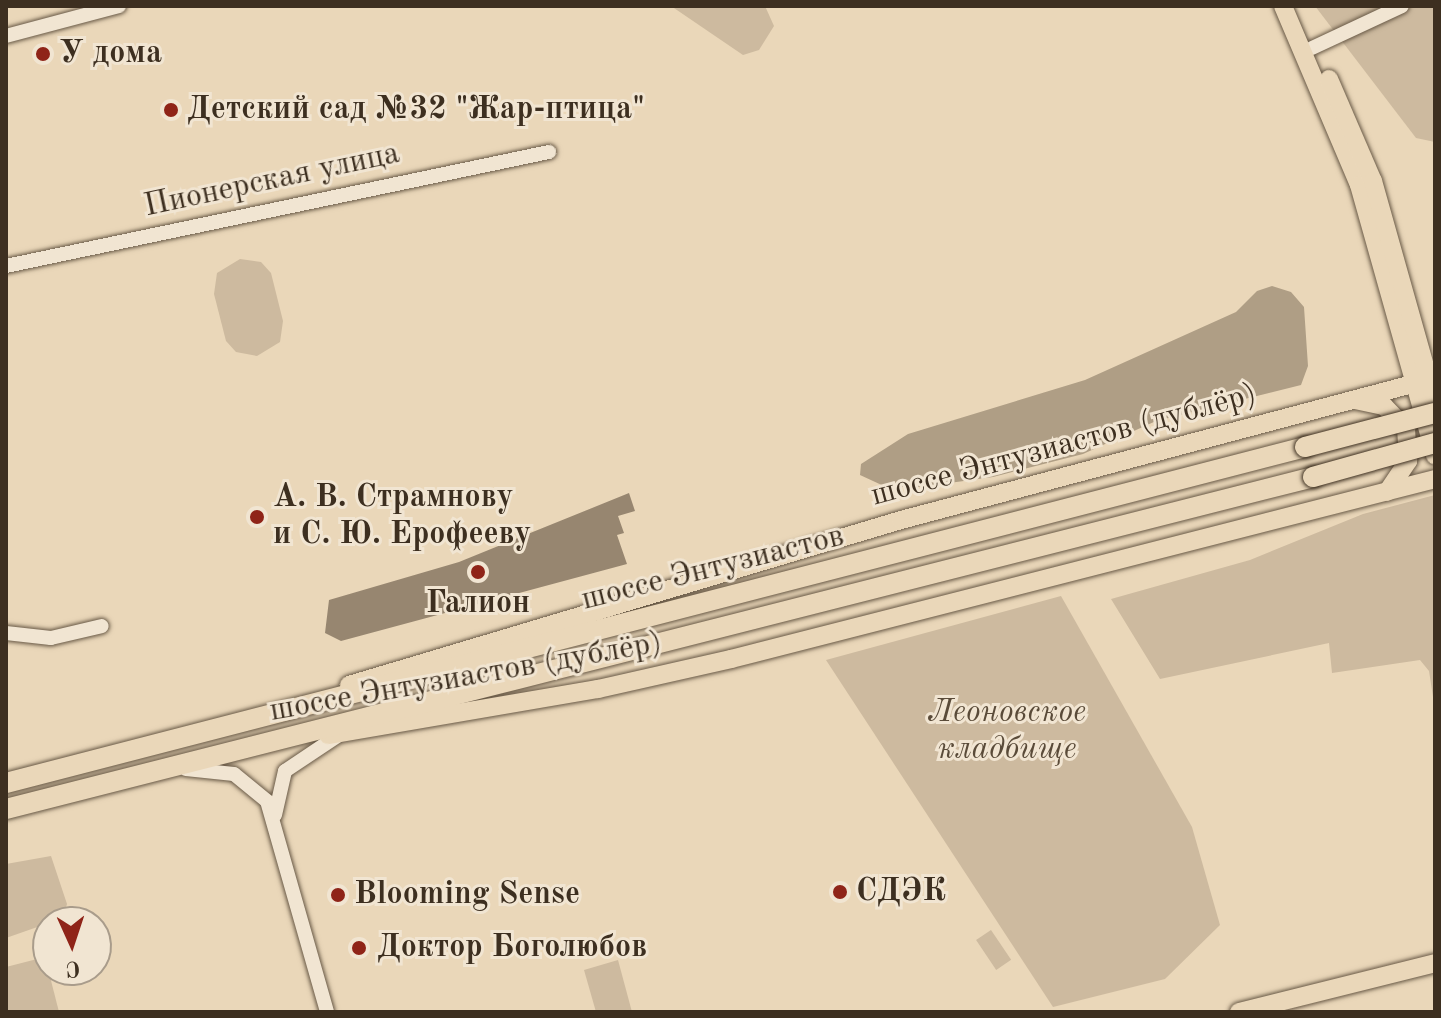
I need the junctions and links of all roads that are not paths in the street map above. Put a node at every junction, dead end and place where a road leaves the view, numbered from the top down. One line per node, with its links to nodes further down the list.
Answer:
1 (119, 6): 4 (street)
2 (1284, 6): 5 (main road); 8 (main road)
3 (1402, 6): 5 (street)
4 (6, 36)
5 (1312, 48): 8 (main road)
6 (549, 152): 7 (street, Пионерская улица)
7 (6, 266)
8 (1426, 380): 9 (main road, шоссе Энтузиастов (дублёр)); 10 (main road); 13 (main road)
9 (1351, 399): 15 (main road); 18 (main road, шоссе Энтузиастов (дублёр))
10 (1435, 402)
11 (1435, 413): 18 (highway, шоссе Энтузиастов, bridge)
12 (1435, 443): 20 (highway, шоссе Энтузиастов, bridge)
13 (1435, 456)
14 (1435, 479): 15 (main road, шоссе Энтузиастов (дублёр))
15 (1387, 492): 19 (main road, шоссе Энтузиастов (дублёр))
16 (102, 626): 17 (street)
17 (6, 633)
18 (205, 731): 22 (highway, шоссе Энтузиастов)
19 (346, 732): 20 (main road, шоссе Энтузиастов (дублёр)); 24 (street)
20 (251, 747): 21 (highway, шоссе Энтузиастов)
21 (159, 770): 23 (highway, шоссе Энтузиастов); 24 (street)
22 (6, 781)
23 (6, 809)
24 (275, 823): 26 (street)
25 (1435, 963): 27 (main road)
26 (327, 1012)
27 (1239, 1012)

